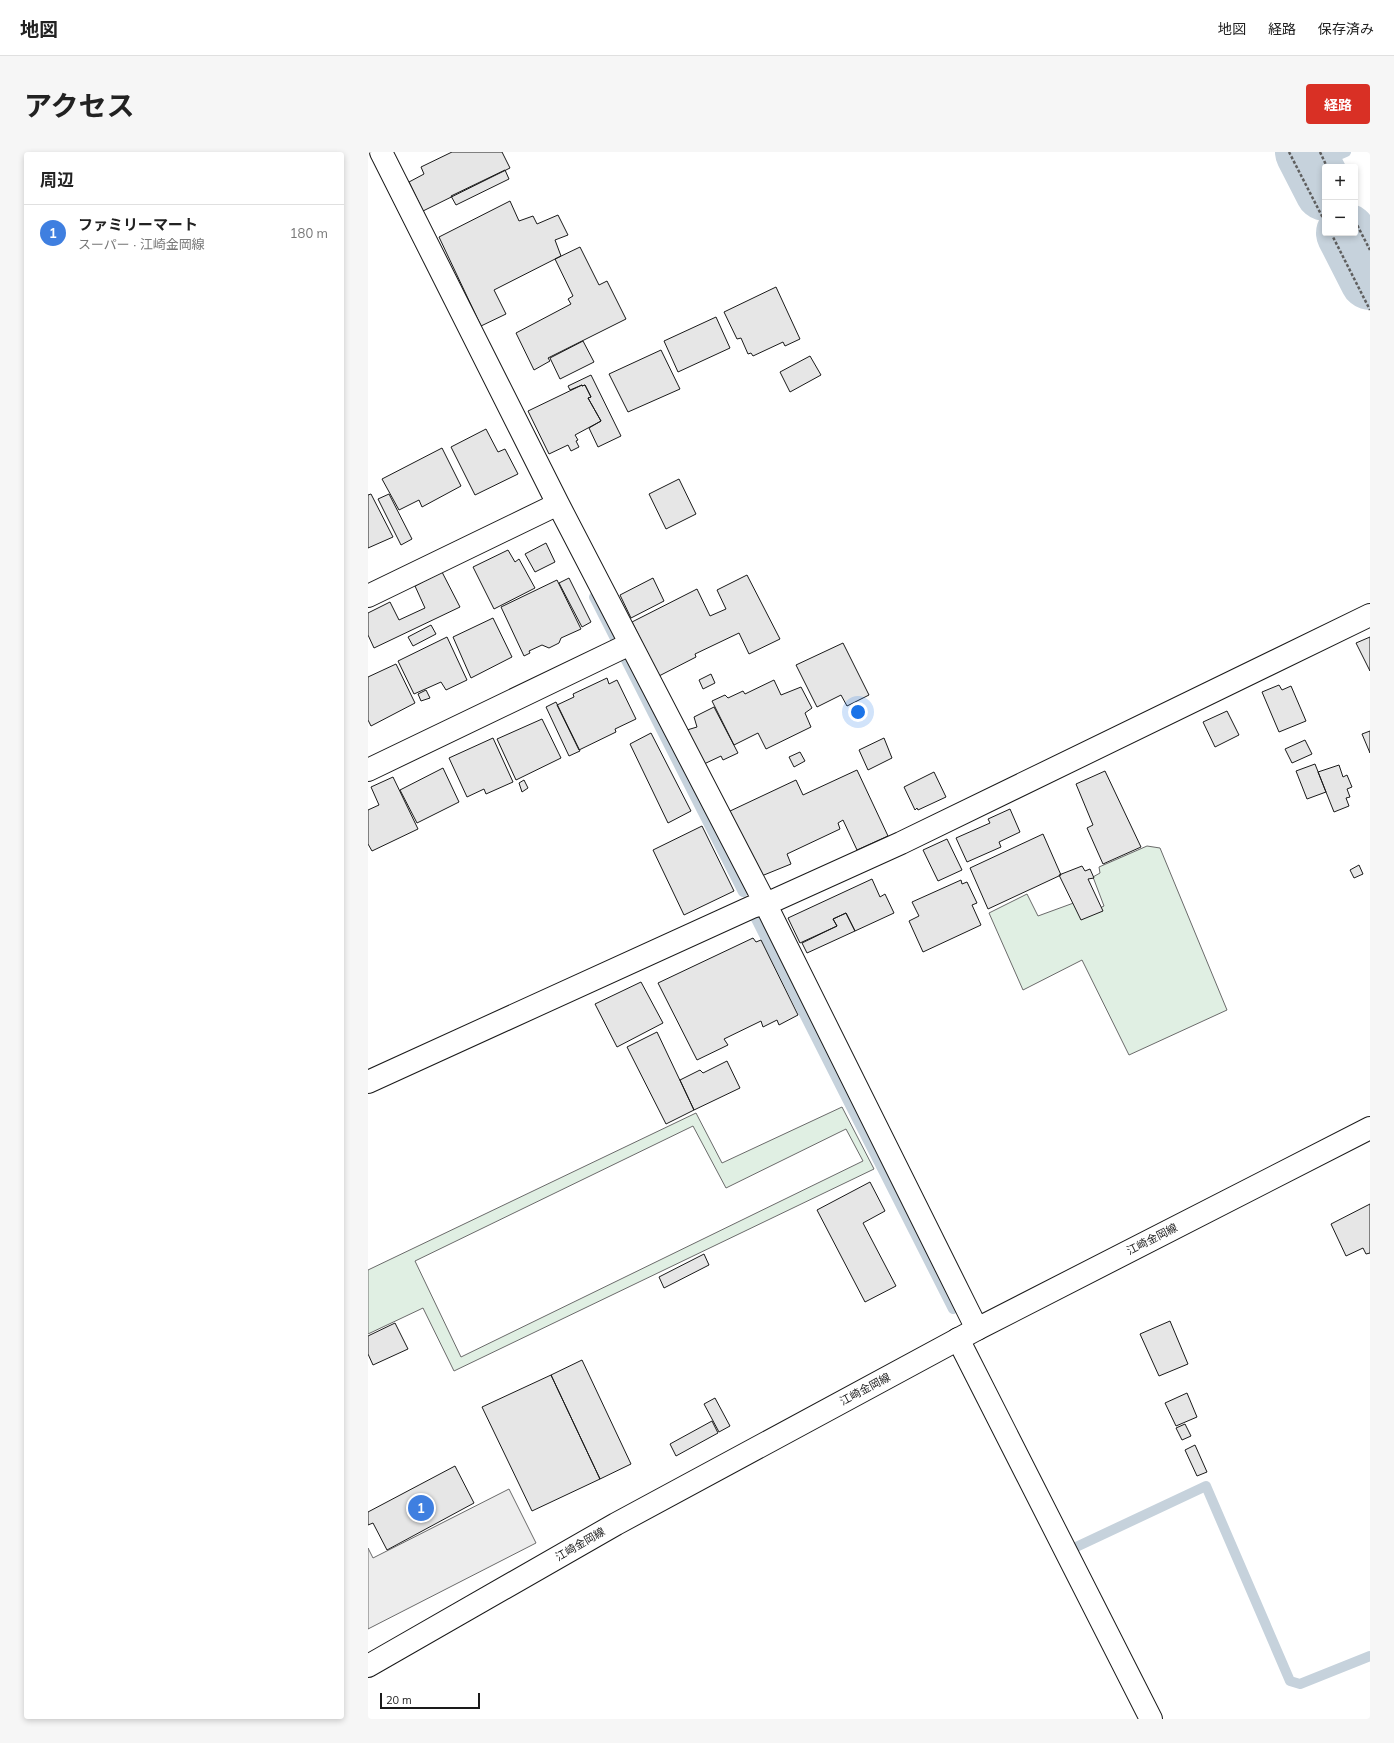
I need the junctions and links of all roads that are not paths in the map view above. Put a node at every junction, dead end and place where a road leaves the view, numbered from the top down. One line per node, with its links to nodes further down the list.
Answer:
1 (381, 152): 2 (street)
2 (552, 507): 3 (street); 5 (street)
3 (368, 596)
4 (1370, 615): 7 (street)
5 (624, 648): 6 (street); 7 (street)
6 (368, 770)
7 (765, 903): 8 (street); 10 (street)
8 (368, 1082)
9 (1370, 1128): 10 (street, 江崎金岡線)
10 (977, 1329): 11 (street, 江崎金岡線)
11 (958, 1339): 12 (street, 江崎金岡線); 13 (street)
12 (368, 1666)
13 (1151, 1719)

